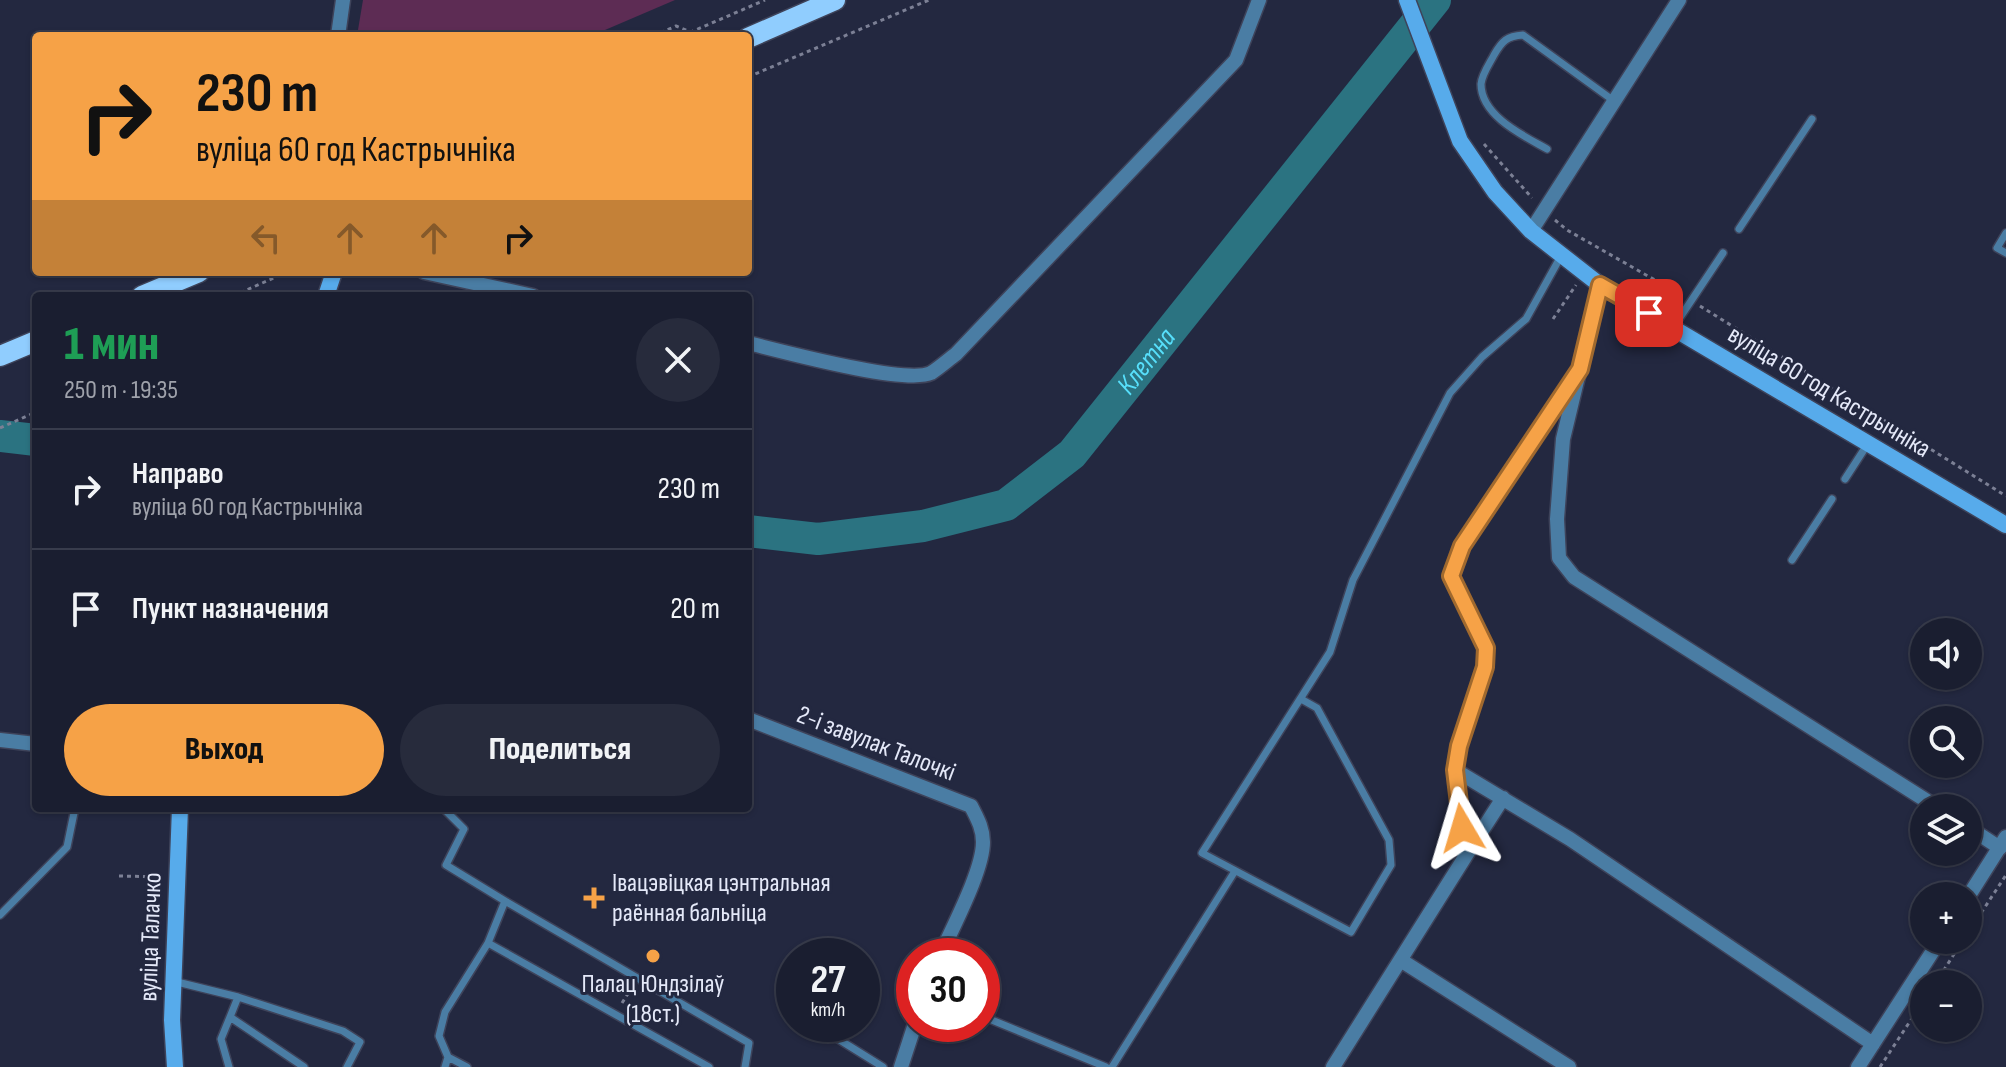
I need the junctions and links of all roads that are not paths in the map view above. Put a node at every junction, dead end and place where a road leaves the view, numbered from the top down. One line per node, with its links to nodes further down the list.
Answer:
1 (343, 0): 6 (street)
2 (835, 0): 7 (main road)
3 (1259, 0): 24 (street)
4 (1407, 0): 12 (street, вуліца 60 год Кастрычніка)
5 (1679, 0): 8 (street)
6 (339, 32)
7 (752, 36)
8 (1614, 101): 10 (lane); 12 (street)
9 (1812, 119): 11 (lane)
10 (1547, 149)
11 (1739, 229)
12 (1531, 231): 16 (street, вуліца 60 год Кастрычніка)
13 (2006, 233): 15 (lane)
14 (1723, 253): 22 (lane)
15 (2006, 253)
16 (1561, 256): 19 (street, вуліца 60 год Кастрычніка); 32 (lane)
17 (190, 276): 20 (main road)
18 (442, 276): 21 (street)
19 (1600, 285): 22 (street, вуліца 60 год Кастрычніка); 26 (street)
20 (153, 292)
21 (515, 292)
22 (1673, 328): 27 (street, вуліца 60 год Кастрычніка)
23 (32, 343): 25 (main road)
24 (752, 344)
25 (0, 356)
26 (1580, 369): 36 (street); 37 (street)
27 (1869, 443): 28 (lane); 30 (street, вуліца 60 год Кастрычніка)
28 (1845, 479)
29 (1832, 499): 31 (lane)
30 (2006, 525)
31 (1792, 560)
32 (1301, 699): 45 (lane); 45 (lane)
33 (752, 721): 49 (street, 2-і завулак Талочкі)
34 (0, 740): 35 (street)
35 (32, 744)
36 (1455, 770): 38 (street); 44 (street)
37 (1916, 794)
38 (1503, 798): 44 (street); 59 (street)
39 (74, 812): 48 (lane)
40 (180, 812): 53 (street, вуліца Талачко)
41 (447, 812): 47 (lane)
42 (1982, 833): 43 (street)
43 (2003, 842): 46 (street)
44 (1465, 857): 52 (street)
45 (1235, 871): 71 (lane)
46 (1978, 882)
47 (505, 901): 50 (lane); 68 (lane)
48 (0, 915)
49 (948, 938)
50 (488, 943): 60 (lane); 67 (lane)
51 (1931, 954): 59 (street)
52 (1402, 961): 72 (street); 73 (street)
53 (173, 981): 54 (lane); 61 (street, вуліца Талачко)
54 (238, 997): 55 (lane); 64 (lane)
55 (230, 1017): 62 (lane); 63 (lane)
56 (1000, 1023): 71 (lane)
57 (843, 1042): 69 (lane)
58 (909, 1042): 70 (street)
59 (1873, 1044): 74 (street)
60 (448, 1057): 65 (lane); 66 (lane)
61 (175, 1067)
62 (229, 1067)
63 (304, 1067)
64 (347, 1067)
65 (445, 1067)
66 (467, 1067)
67 (709, 1067)
68 (745, 1067)
69 (883, 1067)
70 (901, 1067)
71 (1109, 1067)
72 (1333, 1067)
73 (1569, 1067)
74 (1858, 1067)

